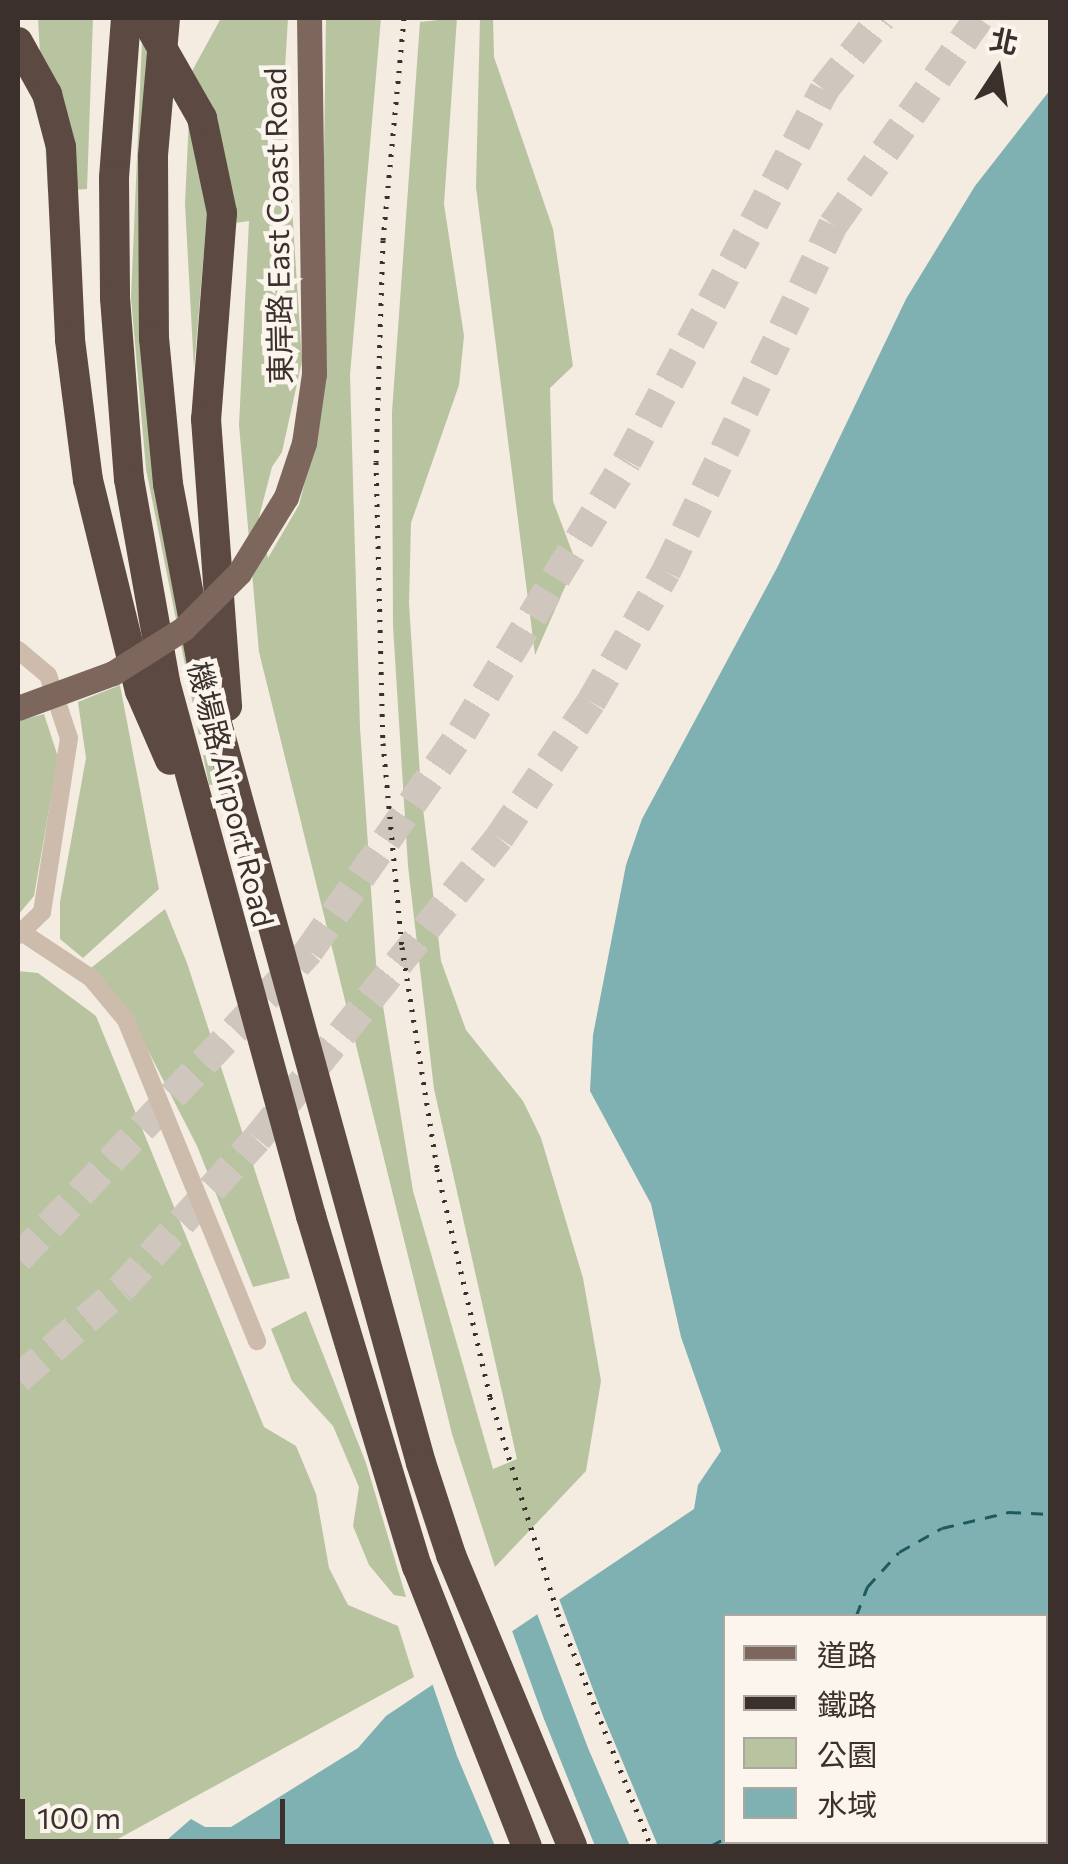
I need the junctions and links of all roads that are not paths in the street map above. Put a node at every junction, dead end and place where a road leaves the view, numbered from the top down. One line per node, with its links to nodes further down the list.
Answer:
1 (165, 18): 7 (highway, 機場路 Airport Road)
2 (309, 18): 6 (main road, 東岸路 East Coast Road, bridge)
3 (130, 19): 7 (highway, bridge); 8 (highway, 機場路 Airport Road)
4 (18, 42): 8 (highway)
5 (18, 650): 9 (street)
6 (18, 708)
7 (232, 784): 12 (highway, 機場路 Airport Road)
8 (208, 845): 11 (highway, 機場路 Airport Road)
9 (20, 934): 10 (street)
10 (257, 1341)
11 (527, 1846)
12 (572, 1846)

